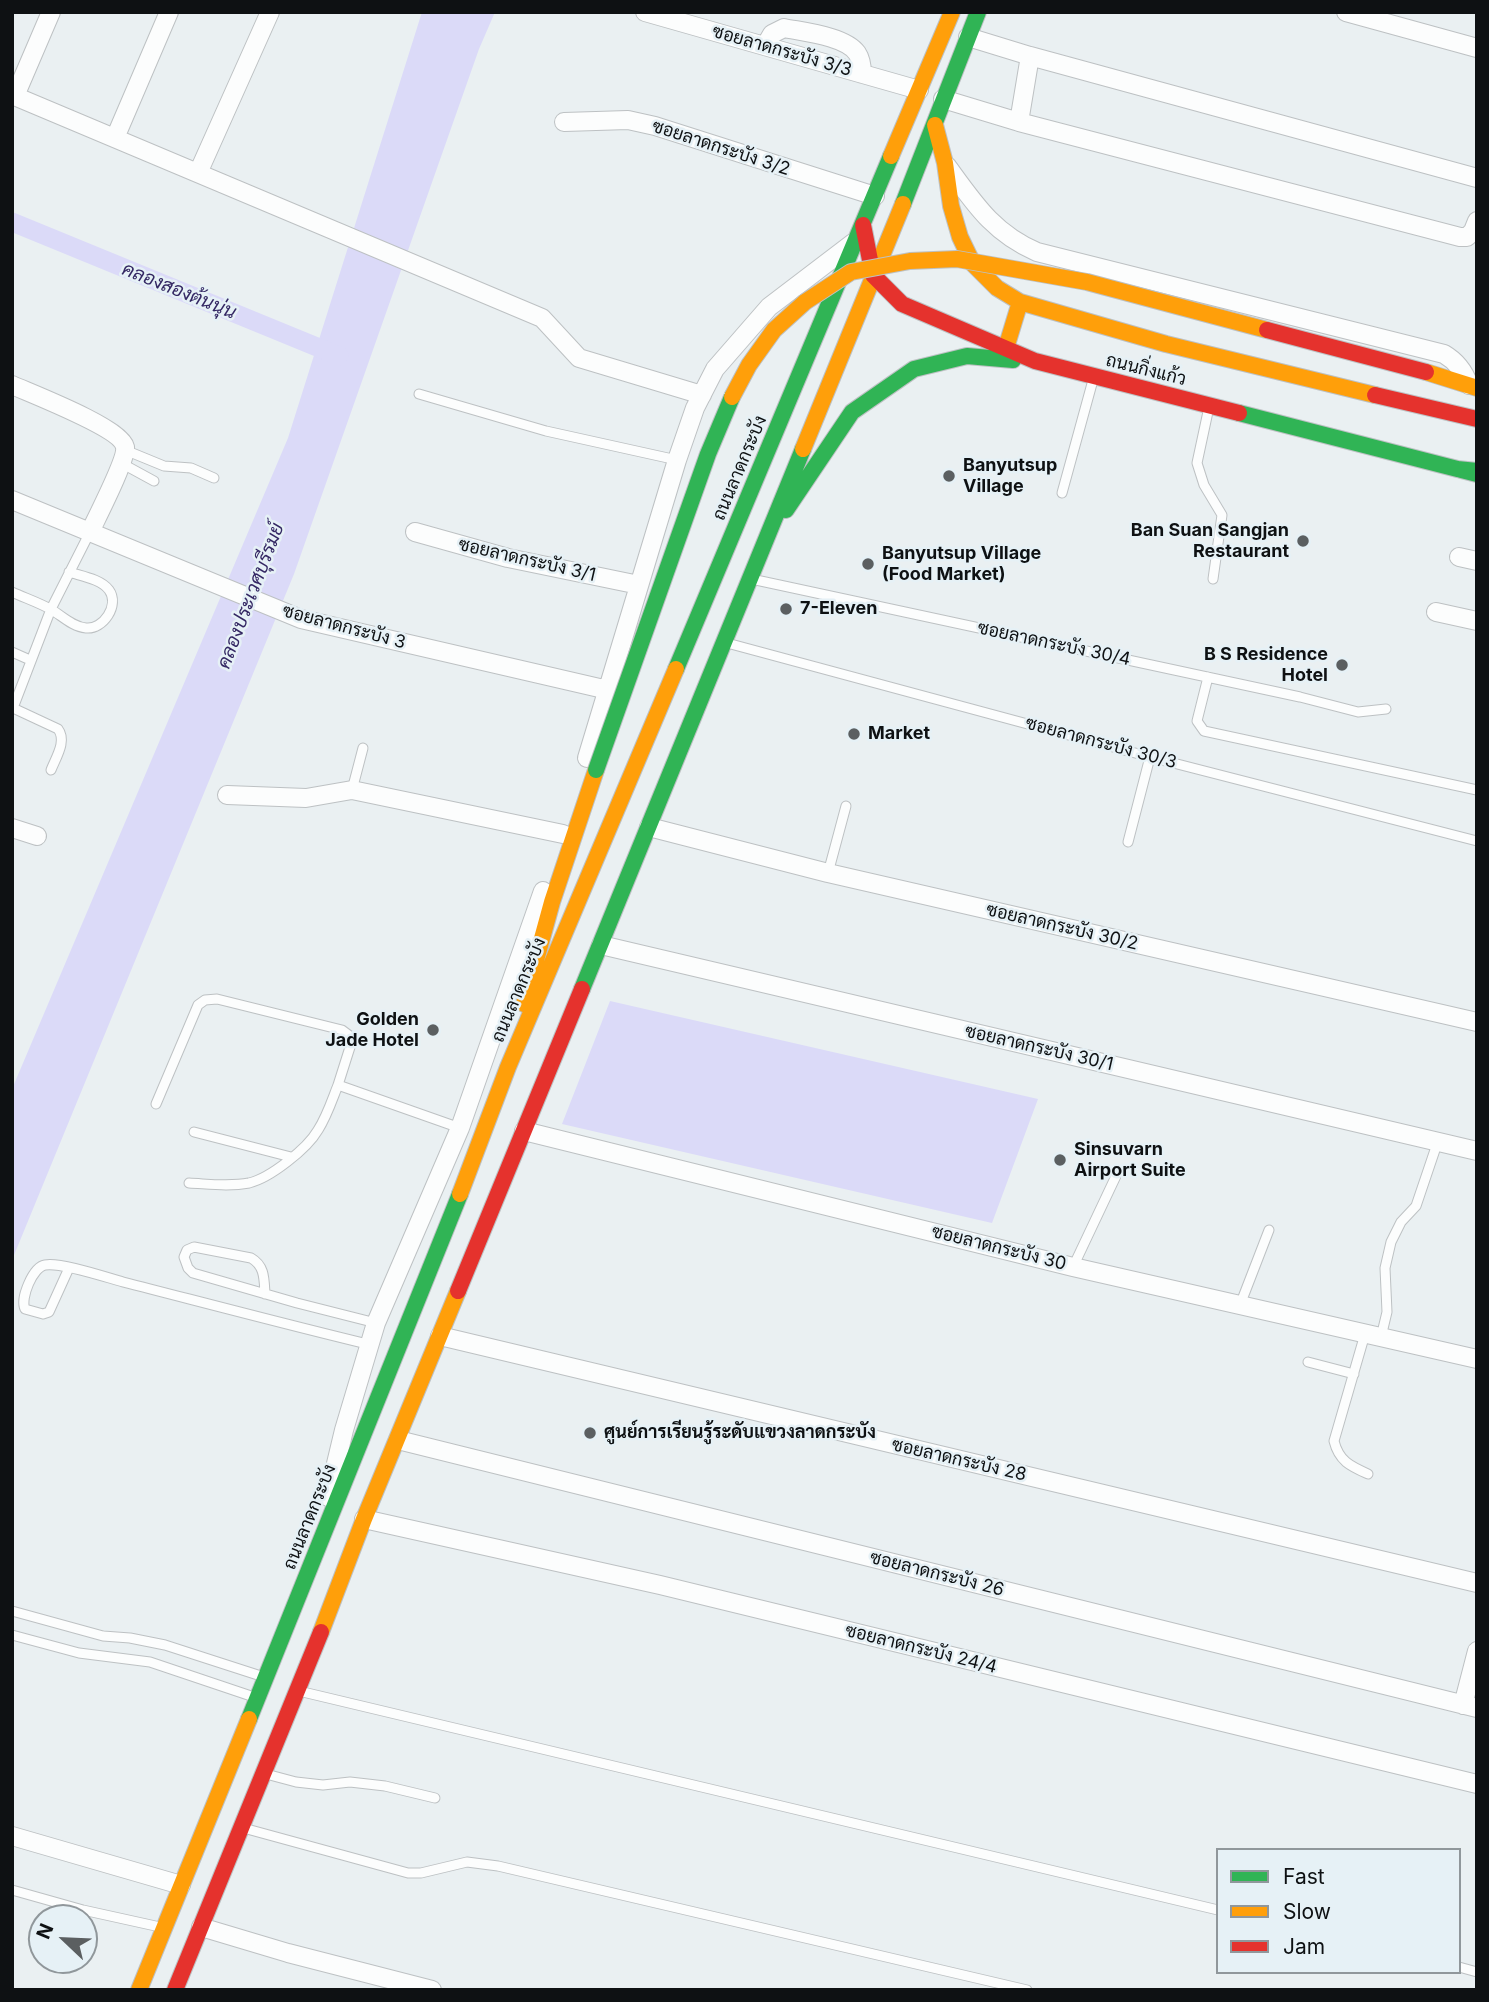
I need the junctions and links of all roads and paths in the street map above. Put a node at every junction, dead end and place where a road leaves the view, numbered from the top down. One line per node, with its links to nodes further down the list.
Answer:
1 (51, 12): 14 (street)
2 (169, 12): 19 (street)
3 (270, 12): 21 (street)
4 (952, 12): 13 (main road, ถนนลาดกระบัง)
5 (978, 12): 8 (main road, ถนนลาดกระบัง)
6 (1346, 12): 10 (street)
7 (651, 13): 9 (street, ซอยลาดกระบัง 3/3)
8 (968, 37): 11 (street); 15 (main road, ถนนลาดกระบัง)
9 (765, 46): 12 (street, ซอยลาดกระบัง 3/3); 12 (street)
10 (1477, 48)
11 (1030, 56): 17 (street); 22 (street)
12 (862, 74): 13 (street, ซอยลาดกระบัง 3/3)
13 (919, 90): 23 (main road, ถนนลาดกระบัง)
14 (13, 95): 19 (street)
15 (943, 99): 17 (street); 18 (main road, ถนนลาดกระบัง)
16 (564, 122): 23 (street, ซอยลาดกระบัง 3/2)
17 (1019, 122): 24 (street)
18 (935, 125): 20 (main road, ถนนกิ่งแก้ว); 26 (main road, ถนนลาดกระบัง)
19 (116, 138): 21 (street)
20 (945, 163): 27 (main road, ถนนกิ่งแก้ว); 32 (street)
21 (198, 173): 34 (street)
22 (1477, 178)
23 (875, 196): 25 (main road, ถนนลาดกระบัง)
24 (1477, 221)
25 (860, 232): 26 (main road); 34 (street); 80 (main road, ถนนลาดกระบัง)
26 (873, 275): 28 (main road, ถนนกิ่งแก้ว); 46 (main road, ถนนลาดกระบัง)
27 (1020, 302): 28 (main road); 36 (main road, ถนนกิ่งแก้ว)
28 (1006, 348): 29 (main road, ถนนกิ่งแก้ว)
29 (1035, 361): 30 (main road, ถนนกิ่งแก้ว); 46 (main road)
30 (1094, 376): 35 (main road, ถนนกิ่งแก้ว); 42 (lane)
31 (12, 386): 37 (street)
32 (1473, 386): 80 (main road, bridge)
33 (419, 394): 38 (lane)
34 (702, 395): 38 (street)
35 (1209, 406): 39 (main road, ถนนกิ่งแก้ว); 51 (lane)
36 (1477, 419)
37 (123, 456): 40 (lane); 41 (lane); 44 (street)
38 (677, 460): 52 (street)
39 (1477, 473)
40 (214, 478)
41 (154, 481)
42 (1062, 493)
43 (12, 500): 44 (street, ซอยลาดกระบัง 3)
44 (90, 532): 49 (lane); 61 (street, ซอยลาดกระบัง 3)
45 (415, 532): 52 (street, ซอยลาดกระบัง 3/1)
46 (767, 538): 50 (main road, ถนนลาดกระบัง)
47 (1459, 557): 48 (street)
48 (1477, 561)
49 (69, 572): 54 (lane); 54 (lane)
50 (751, 579): 57 (main road, ถนนลาดกระบัง); 60 (lane, ซอยลาดกระบัง 30/4)
51 (1213, 579)
52 (639, 585): 61 (street)
53 (12, 592): 54 (lane)
54 (51, 609): 59 (lane)
55 (1436, 612): 56 (street)
56 (1477, 621)
57 (725, 642): 65 (lane, ซอยลาดกระบัง 30/3); 71 (main road, ถนนลาดกระบัง)
58 (12, 652): 59 (lane)
59 (30, 660): 63 (lane)
60 (1208, 677): 62 (lane, ซอยลาดกระบัง 30/4); 68 (lane)
61 (608, 690): 73 (street)
62 (1386, 709)
63 (13, 710): 66 (lane)
64 (363, 748): 67 (lane)
65 (1150, 757): 75 (lane, ซอยลาดกระบัง 30/3); 76 (lane)
66 (51, 770)
67 (352, 790): 69 (street); 73 (street)
68 (1477, 790)
69 (227, 795)
70 (846, 806): 77 (lane)
71 (649, 827): 77 (street, ซอยลาดกระบัง 30/2); 78 (main road, ถนนลาดกระบัง)
72 (12, 828): 74 (street)
73 (563, 834): 83 (street)
74 (37, 836)
75 (1477, 841)
76 (1128, 842)
77 (828, 873): 79 (street, ซอยลาดกระบัง 30/2)
78 (601, 944): 85 (main road, ถนนลาดกระบัง); 86 (street, ซอยลาดกระบัง 30/1)
79 (1477, 1022)
80 (508, 1067): 106 (main road, ถนนลาดกระบัง)
81 (338, 1085): 82 (lane); 83 (lane); 88 (lane)
82 (156, 1104)
83 (460, 1128): 96 (street)
84 (194, 1132): 88 (lane)
85 (524, 1132): 92 (street, ซอยลาดกระบัง 30); 97 (main road, ถนนลาดกระบัง)
86 (1438, 1142): 87 (street, ซอยลาดกระบัง 30/1); 98 (lane)
87 (1477, 1151)
88 (291, 1157): 90 (lane)
89 (1116, 1176): 92 (lane)
90 (189, 1183)
91 (1269, 1230): 95 (lane)
92 (1073, 1267): 95 (street, ซอยลาดกระบัง 30)
93 (69, 1268): 93 (lane); 99 (lane)
94 (265, 1294): 94 (lane); 96 (lane)
95 (1240, 1305): 98 (street, ซอยลาดกระบัง 30)
96 (376, 1322): 99 (street)
97 (440, 1336): 103 (main road, ถนนลาดกระบัง); 107 (street, ซอยลาดกระบัง 28)
98 (1373, 1336): 100 (street, ซอยลาดกระบัง 30); 102 (lane)
99 (370, 1345): 106 (street)
100 (1477, 1359)
101 (1308, 1362): 102 (lane)
102 (1354, 1374): 104 (lane)
103 (398, 1440): 105 (main road, ถนนลาดกระบัง); 115 (street, ซอยลาดกระบัง 26)
104 (1368, 1474)
105 (364, 1519): 110 (main road, ถนนลาดกระบัง); 117 (street, ซอยลาดกระบัง 24/4)
106 (312, 1565): 110 (main road, ถนนลาดกระบัง)
107 (1477, 1584)
108 (12, 1611): 112 (lane)
109 (12, 1634): 114 (lane)
110 (298, 1645): 112 (main road, ถนนลาดกระบัง); 113 (main road, ถนนลาดกระบัง)
111 (1477, 1651): 115 (street)
112 (265, 1678): 114 (main road, ถนนลาดกระบัง)
113 (298, 1691): 116 (main road, ถนนลาดกระบัง); 123 (lane)
114 (257, 1698): 121 (main road, ถนนลาดกระบัง)
115 (1470, 1707)
116 (264, 1773): 118 (lane); 119 (main road, ถนนลาดกระบัง)
117 (1477, 1784)
118 (435, 1798)
119 (242, 1828): 124 (main road, ถนนลาดกระบัง); 129 (lane)
120 (12, 1836): 121 (street)
121 (181, 1885): 125 (main road, ถนนลาดกระบัง)
122 (12, 1890): 125 (lane)
123 (1216, 1910)
124 (201, 1927): 127 (main road, ถนนลาดกระบัง); 128 (street)
125 (164, 1928): 126 (main road, ถนนลาดกระบัง)
126 (139, 1990)
127 (175, 1990)
128 (432, 1990)
129 (1027, 1990)

